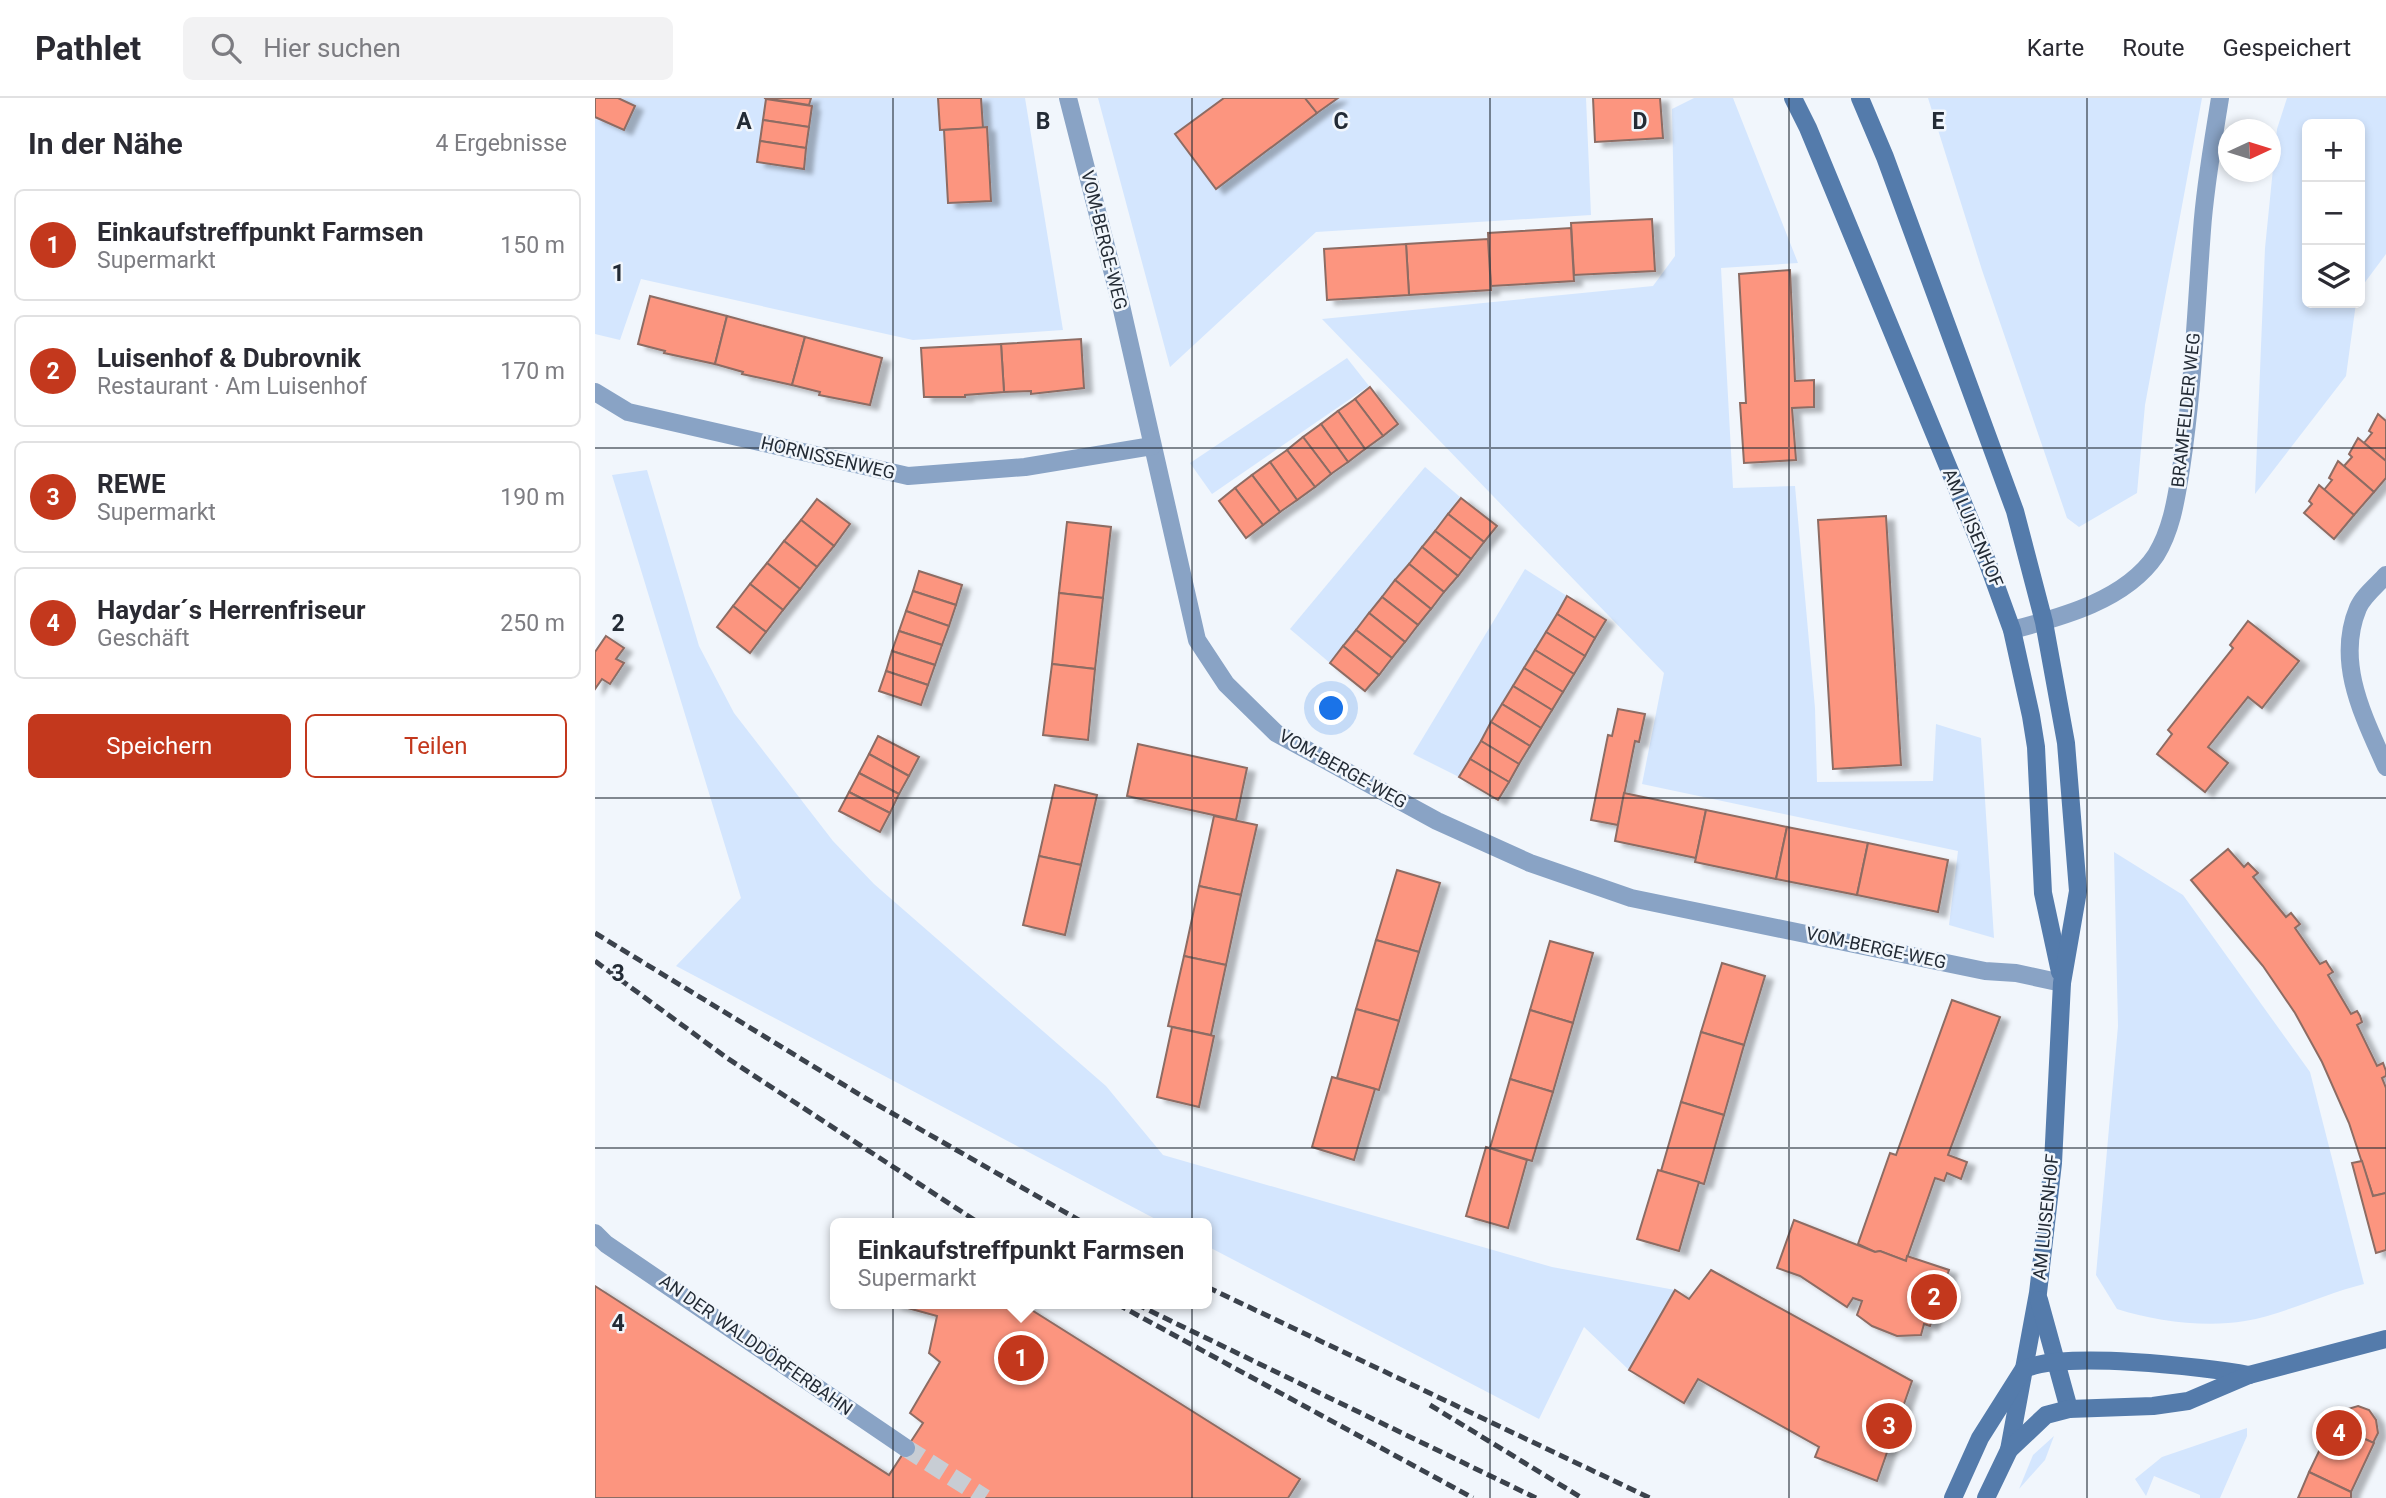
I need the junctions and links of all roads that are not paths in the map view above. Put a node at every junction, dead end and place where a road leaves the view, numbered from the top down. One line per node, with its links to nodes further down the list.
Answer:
1 (1068, 98): 6 (street, VOM-BERGE-WEG)
2 (1793, 98): 9 (main road, AM LUISENHOF)
3 (1860, 98): 8 (main road, AM LUISENHOF)
4 (2220, 98): 8 (street, BRAMFELDER WEG)
5 (595, 392): 6 (street, HORNISSENWEG)
6 (1152, 446): 11 (street, VOM-BERGE-WEG)
7 (2386, 575): 10 (street)
8 (2044, 622): 9 (street, BRAMFELDER WEG); 11 (main road, AM LUISENHOF)
9 (2013, 630): 11 (main road, AM LUISENHOF)
10 (2386, 767)
11 (2062, 983): 13 (main road, AM LUISENHOF)
12 (599, 1239): 19 (street, AN DER WALDDÖRFERBAHN)
13 (2038, 1293): 15 (main road); 16 (main road, AM LUISENHOF)
14 (2386, 1339): 17 (main road)
15 (2057, 1362): 16 (main road); 17 (main road); 18 (main road)
16 (2023, 1370): 20 (main road, AM LUISENHOF); 21 (main road)
17 (2249, 1375): 18 (main road)
18 (2069, 1409): 20 (main road)
19 (906, 1448)
20 (2009, 1450): 22 (main road)
21 (1953, 1498)
22 (1986, 1498)

